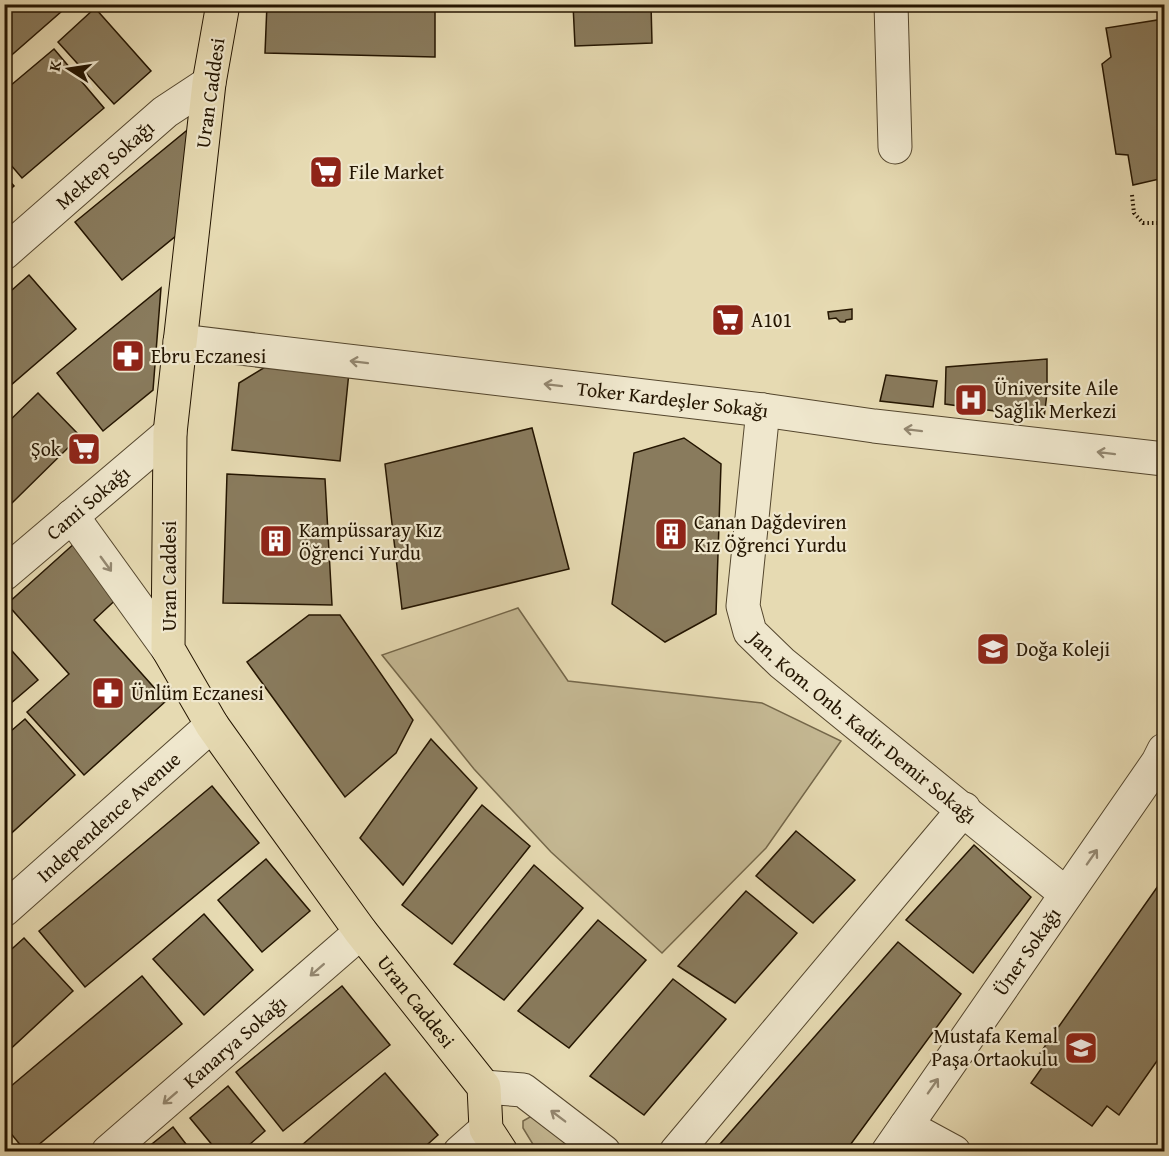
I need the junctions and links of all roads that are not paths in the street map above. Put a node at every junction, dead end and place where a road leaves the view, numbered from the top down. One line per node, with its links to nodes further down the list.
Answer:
1 (223, 4): 3 (main road, Uran Caddesi)
2 (891, 4): 4 (street)
3 (209, 83): 5 (street, Mektep Sokağı); 6 (main road, Uran Caddesi)
4 (896, 147)
5 (4, 253)
6 (180, 341): 7 (street, Toker Kardeşler Sokağı, one-way to 6); 8 (main road, Uran Caddesi)
7 (763, 410): 9 (street, Toker Kardeşler Sokağı, one-way to 7); 15 (street, Jan. Kom. Onb. Kadir Demir Sokağı)
8 (170, 433): 10 (street, Cami Sokağı); 12 (main road, Uran Caddesi)
9 (1164, 459)
10 (72, 516): 11 (street, Cami Sokağı); 12 (street, one-way to 12)
11 (4, 574)
12 (168, 649): 13 (main road, Uran Caddesi)
13 (212, 725): 17 (street, Independence Avenue); 18 (main road, Uran Caddesi)
14 (1162, 760): 16 (street, Üner Sokağı, one-way to 14)
15 (964, 810): 16 (street, Jan. Kom. Onb. Kadir Demir Sokağı); 25 (street)
16 (1066, 894): 20 (street, Üner Sokağı, one-way to 16)
17 (4, 910)
18 (362, 932): 19 (main road, Uran Caddesi); 22 (street, Kanarya Sokağı, one-way to 22)
19 (484, 1087): 21 (main road); 24 (street, one-way to 19)
20 (897, 1139): 26 (street)
21 (494, 1140): 23 (street)
22 (108, 1152)
23 (460, 1152)
24 (604, 1152)
25 (676, 1152)
26 (954, 1152)

